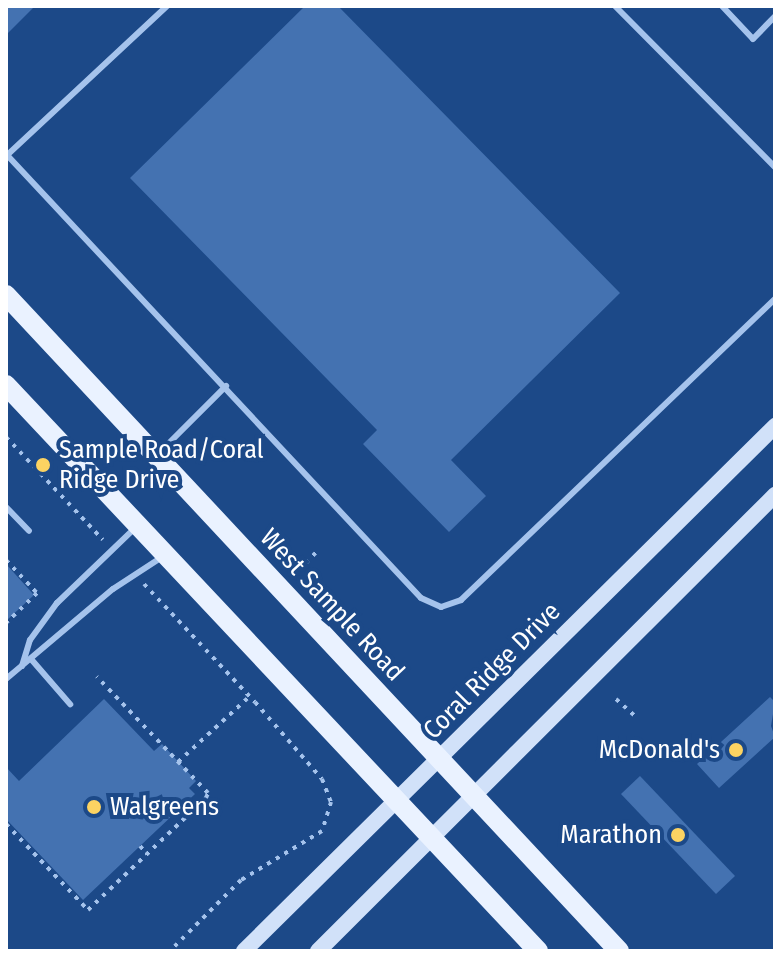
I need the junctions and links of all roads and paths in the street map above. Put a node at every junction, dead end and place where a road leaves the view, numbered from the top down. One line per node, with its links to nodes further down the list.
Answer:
1 (167, 6): 9 (lane)
2 (615, 6): 5 (lane)
3 (722, 6): 4 (lane)
4 (775, 16)
5 (775, 167)
6 (6, 295): 12 (main road, West Sample Road)
7 (775, 299): 9 (lane)
8 (6, 385): 15 (main road)
9 (226, 386): 12 (lane)
10 (775, 426): 32 (main road, Coral Ridge Drive)
11 (6, 437): 17 (path)
12 (156, 456): 32 (main road, West Sample Road)
13 (775, 495): 34 (main road)
14 (6, 507): 16 (lane)
15 (138, 525): 17 (lane); 19 (main road)
16 (29, 531)
17 (112, 550): 25 (lane)
18 (318, 550): 21 (path)
19 (165, 555): 22 (lane); 35 (main road)
20 (6, 560): 23 (path)
21 (299, 570)
22 (135, 574): 24 (lane); 28 (path)
23 (6, 623)
24 (31, 659): 25 (lane); 30 (lane)
25 (22, 666): 27 (lane)
26 (97, 677): 33 (path)
27 (6, 679)
28 (250, 696): 33 (path); 40 (path)
29 (616, 699): 31 (path)
30 (70, 704)
31 (634, 715)
32 (439, 757): 34 (main road, West Sample Road); 35 (main road, Coral Ridge Drive)
33 (178, 762): 39 (path)
34 (472, 794): 37 (main road); 44 (main road, West Sample Road)
35 (396, 800): 37 (main road); 41 (main road, Coral Ridge Drive)
36 (6, 824): 39 (path)
37 (430, 836): 42 (main road); 43 (main road)
38 (140, 846): 39 (path)
39 (147, 854)
40 (170, 951)
41 (244, 951)
42 (318, 951)
43 (538, 951)
44 (619, 951)

